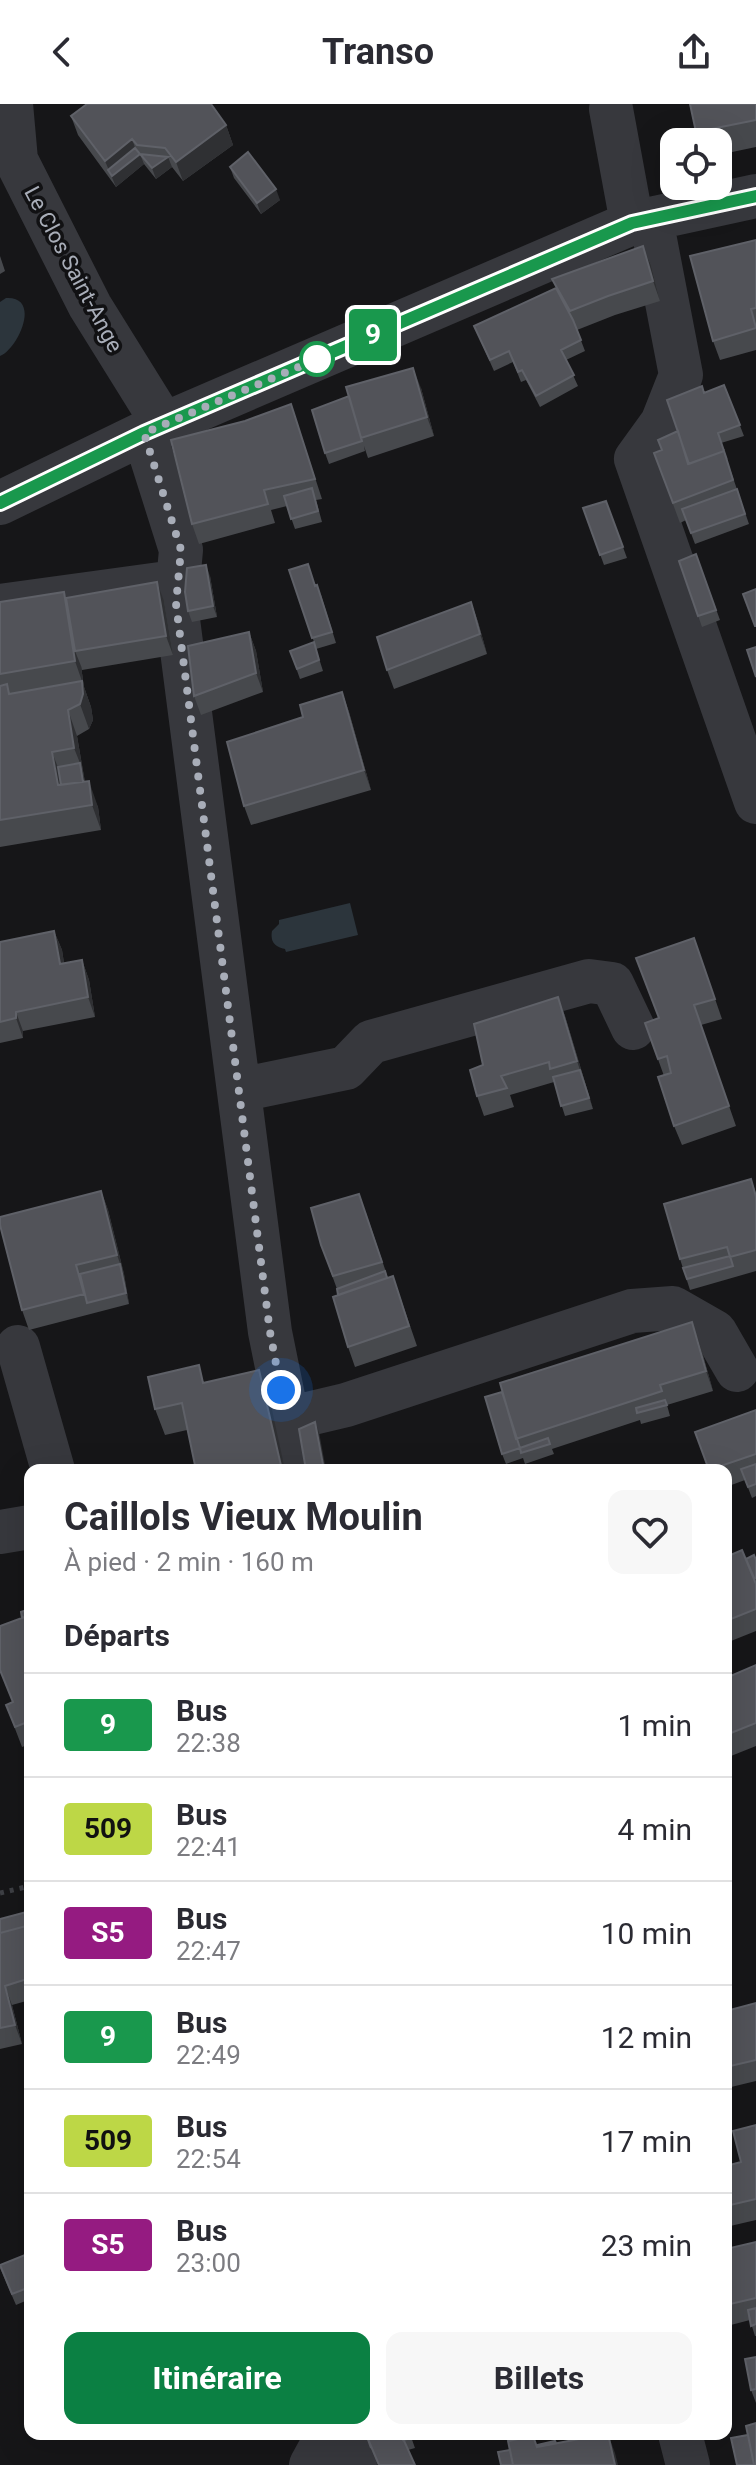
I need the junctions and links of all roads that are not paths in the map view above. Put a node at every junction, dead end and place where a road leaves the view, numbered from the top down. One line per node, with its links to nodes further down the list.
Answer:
1 (11, 104): 5 (street, Le Clos Saint-Ange)
2 (611, 109): 4 (street)
3 (756, 196): 4 (street)
4 (642, 221): 5 (street); 9 (street)
5 (154, 429): 6 (street); 7 (street, Le Clos Saint-Ange)
6 (0, 503)
7 (178, 581): 8 (street); 11 (street, Le Clos Saint-Ange)
8 (0, 606)
9 (756, 802)
10 (633, 1028): 11 (street)
11 (239, 1090): 14 (street, Le Clos Saint-Ange)
12 (18, 1347): 15 (street)
13 (737, 1370): 14 (street)
14 (287, 1419): 16 (street, Le Clos Saint-Ange)
15 (51, 1464)
16 (297, 1464)
17 (24, 1528): 18 (street)
18 (0, 1532)
19 (325, 2440): 22 (street)
20 (345, 2440): 23 (street)
21 (682, 2440): 24 (street)
22 (311, 2465)
23 (355, 2465)
24 (688, 2465)

